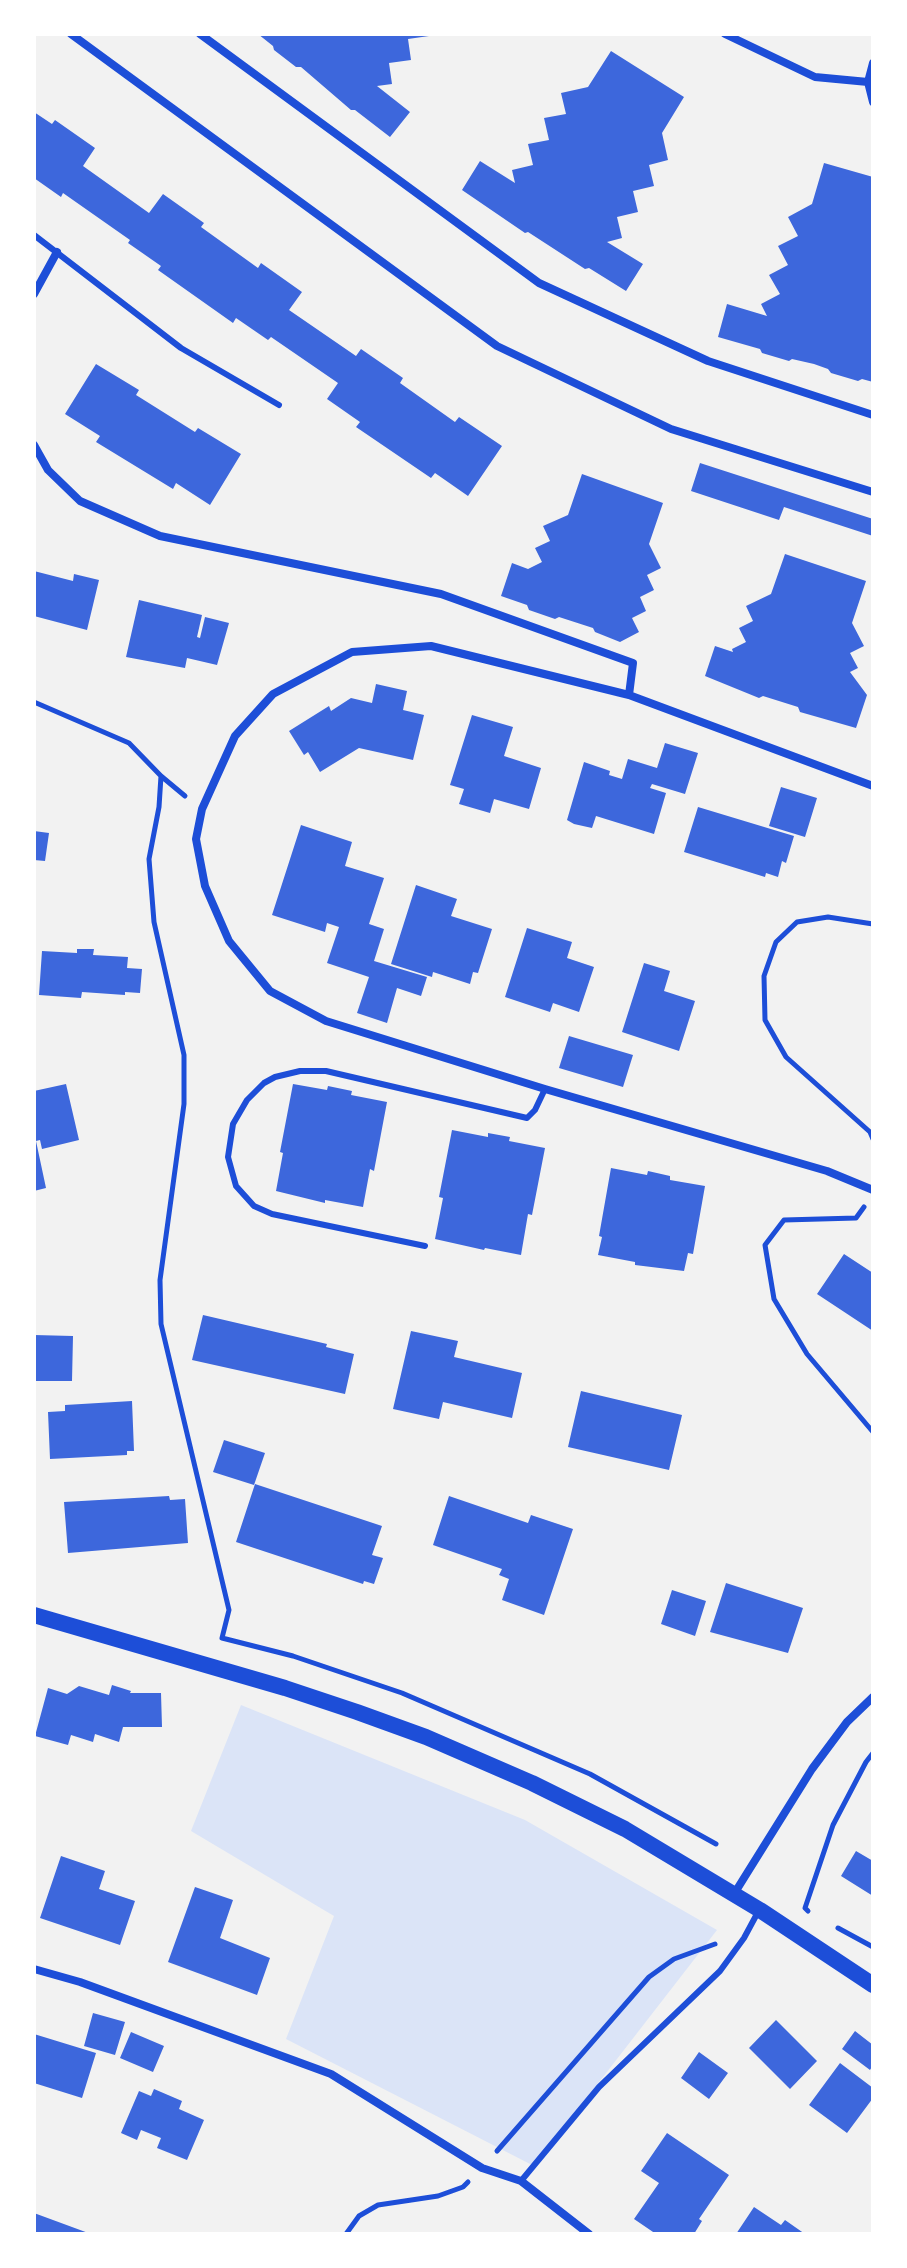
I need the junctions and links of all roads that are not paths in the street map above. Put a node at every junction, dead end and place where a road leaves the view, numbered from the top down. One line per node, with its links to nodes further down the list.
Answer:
1 (71, 34): 13 (street)
2 (200, 34): 11 (street)
3 (725, 34): 5 (street)
4 (873, 63): 5 (street)
5 (868, 82): 6 (street)
6 (873, 102)
7 (34, 235): 8 (lane)
8 (57, 252): 9 (street); 10 (lane)
9 (34, 294)
10 (279, 405)
11 (873, 415)
12 (34, 445): 14 (street)
13 (873, 492)
14 (629, 695): 15 (street); 16 (street)
15 (873, 786)
16 (545, 1089): 17 (street); 18 (lane)
17 (873, 1192)
18 (425, 1246)
19 (34, 1615): 21 (main road)
20 (873, 1697): 21 (street)
21 (734, 1894): 22 (main road)
22 (760, 1910): 24 (main road); 25 (lane)
23 (34, 1969): 25 (street)
24 (873, 1985)
25 (521, 2181): 26 (street)
26 (589, 2234)

